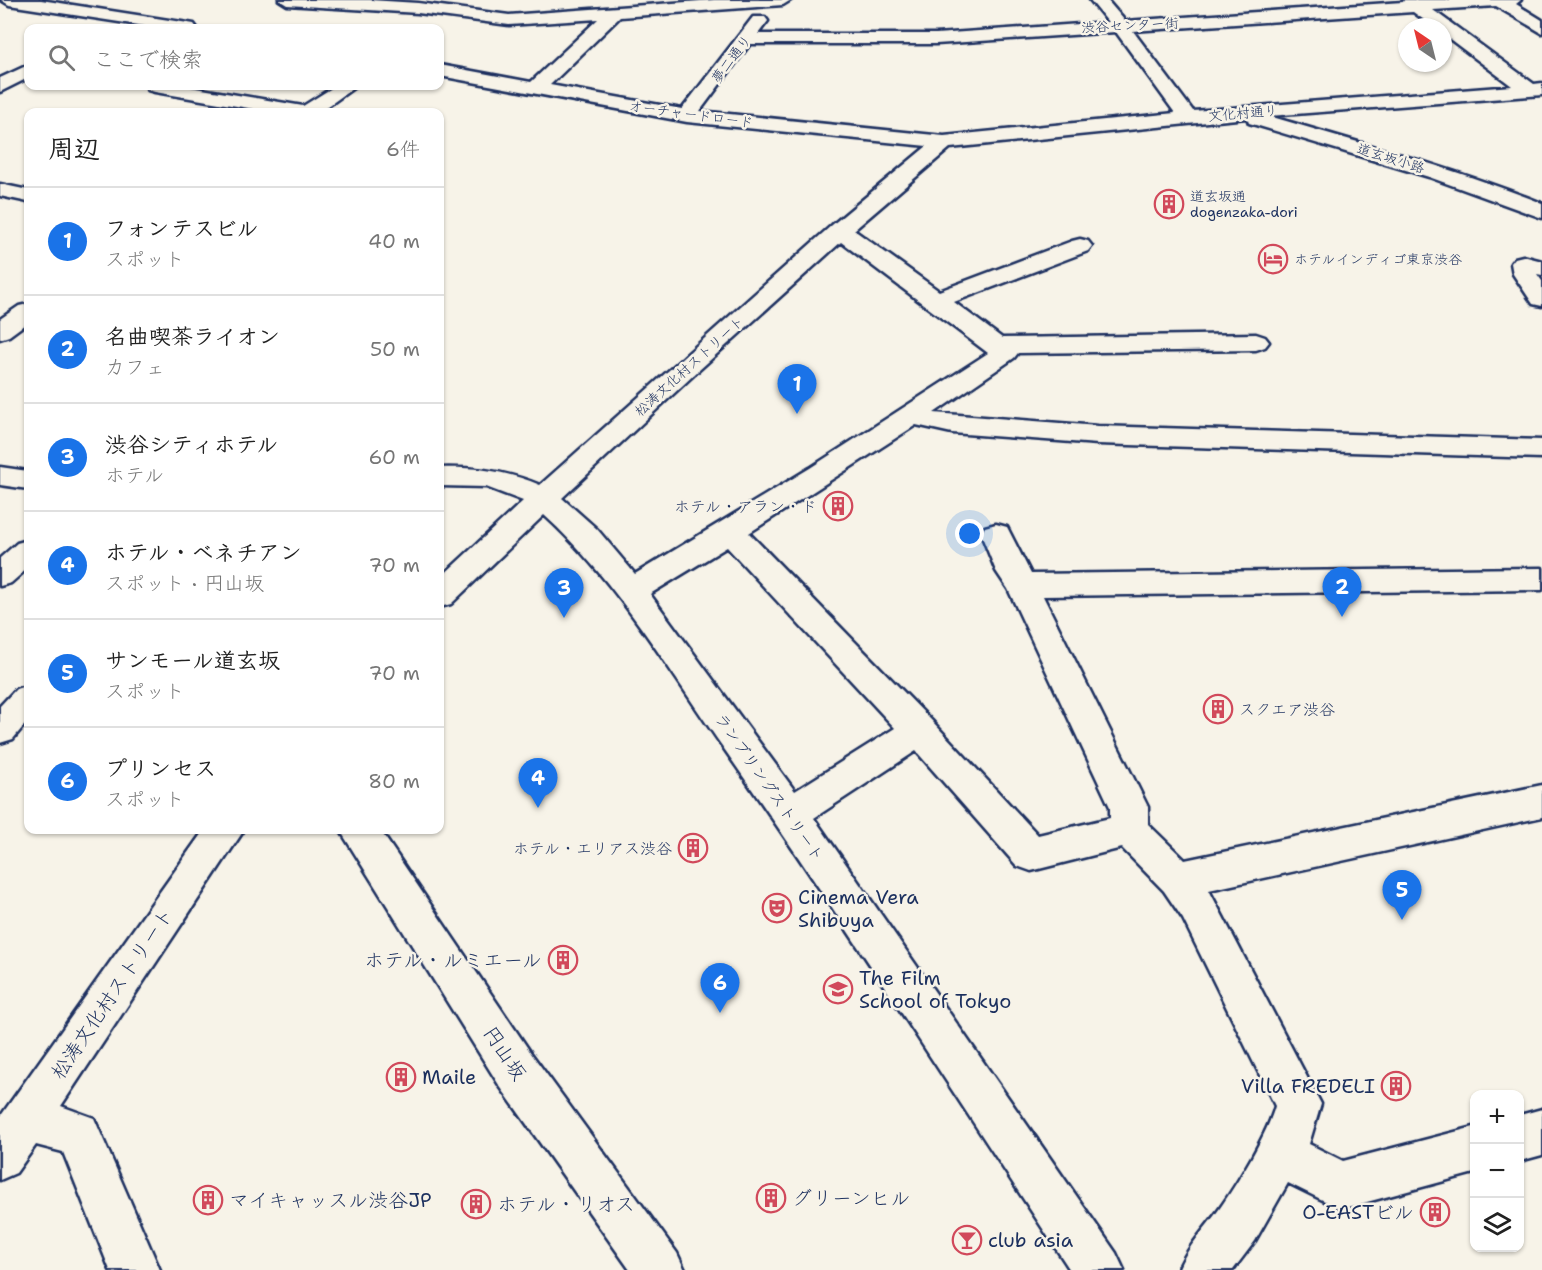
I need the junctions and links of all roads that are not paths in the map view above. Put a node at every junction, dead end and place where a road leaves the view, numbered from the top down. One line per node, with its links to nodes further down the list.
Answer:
1 (9, 0): 11 (street)
2 (287, 0): 7 (street)
3 (776, 0): 9 (street); 16 (street, 夢二通り)
4 (1098, 0): 14 (street)
5 (1266, 0): 10 (street)
6 (1506, 1): 8 (street, 渋谷センター街); 15 (street)
7 (425, 4): 9 (street)
8 (1414, 4): 10 (street, 渋谷センター街); 23 (street)
9 (612, 6): 22 (street)
10 (1284, 16): 14 (street, 渋谷センター街)
11 (128, 18): 12 (street); 13 (street)
12 (116, 24)
13 (164, 24)
14 (1120, 26): 16 (street, 渋谷センター街); 30 (street)
15 (1542, 28)
16 (747, 39): 29 (street, 夢二通り)
17 (9, 59): 18 (street)
18 (24, 61)
19 (444, 72): 22 (street, オーチャードロード)
20 (24, 73): 21 (street)
21 (0, 86)
22 (537, 87): 29 (street, オーチャードロード)
23 (1536, 89): 28 (street, 文化村通り)
24 (178, 90): 26 (street)
25 (341, 90): 27 (street)
26 (279, 108)
27 (314, 108)
28 (1237, 114): 30 (street, 文化村通り); 34 (street, 道玄坂小路)
29 (687, 116): 31 (street, オーチャードロード)
30 (1188, 118): 31 (street, 文化村通り)
31 (944, 142): 35 (street, 松涛文化村ストリート)
32 (0, 190): 33 (street)
33 (24, 195)
34 (1542, 211)
35 (840, 230): 39 (street); 47 (street, 松涛文化村ストリート)
36 (1080, 246): 39 (street)
37 (1542, 268): 38 (street)
38 (1542, 299)
39 (936, 300): 43 (street)
40 (24, 314): 41 (street)
41 (0, 331)
42 (1256, 342): 43 (street)
43 (995, 346): 44 (street)
44 (914, 415): 45 (street); 48 (street)
45 (1542, 449)
46 (444, 477): 47 (street, ランブリングストリート)
47 (543, 498): 54 (street, ランブリングストリート); 55 (street, 松涛文化村ストリート)
48 (730, 532): 54 (street); 58 (street)
49 (996, 534): 53 (street)
50 (24, 554): 51 (street)
51 (0, 575)
52 (1542, 579): 53 (street)
53 (1022, 585): 61 (street)
54 (631, 591): 60 (street, ランブリングストリート)
55 (444, 592)
56 (24, 703): 57 (street)
57 (0, 729)
58 (919, 731): 60 (street); 61 (street)
59 (1542, 801): 64 (street)
60 (790, 814): 73 (street, ランブリングストリート)
61 (1129, 830): 64 (street)
62 (222, 834): 65 (street, 松涛文化村ストリート)
63 (362, 834): 72 (street, 円山坂)
64 (1179, 879): 69 (street)
65 (26, 1119): 70 (street, 松涛文化村ストリート); 71 (street)
66 (1542, 1132): 67 (street)
67 (1524, 1137)
68 (1470, 1151): 69 (street)
69 (1279, 1153): 74 (street)
70 (0, 1157)
71 (135, 1270)
72 (660, 1270)
73 (1099, 1270)
74 (1203, 1270)

